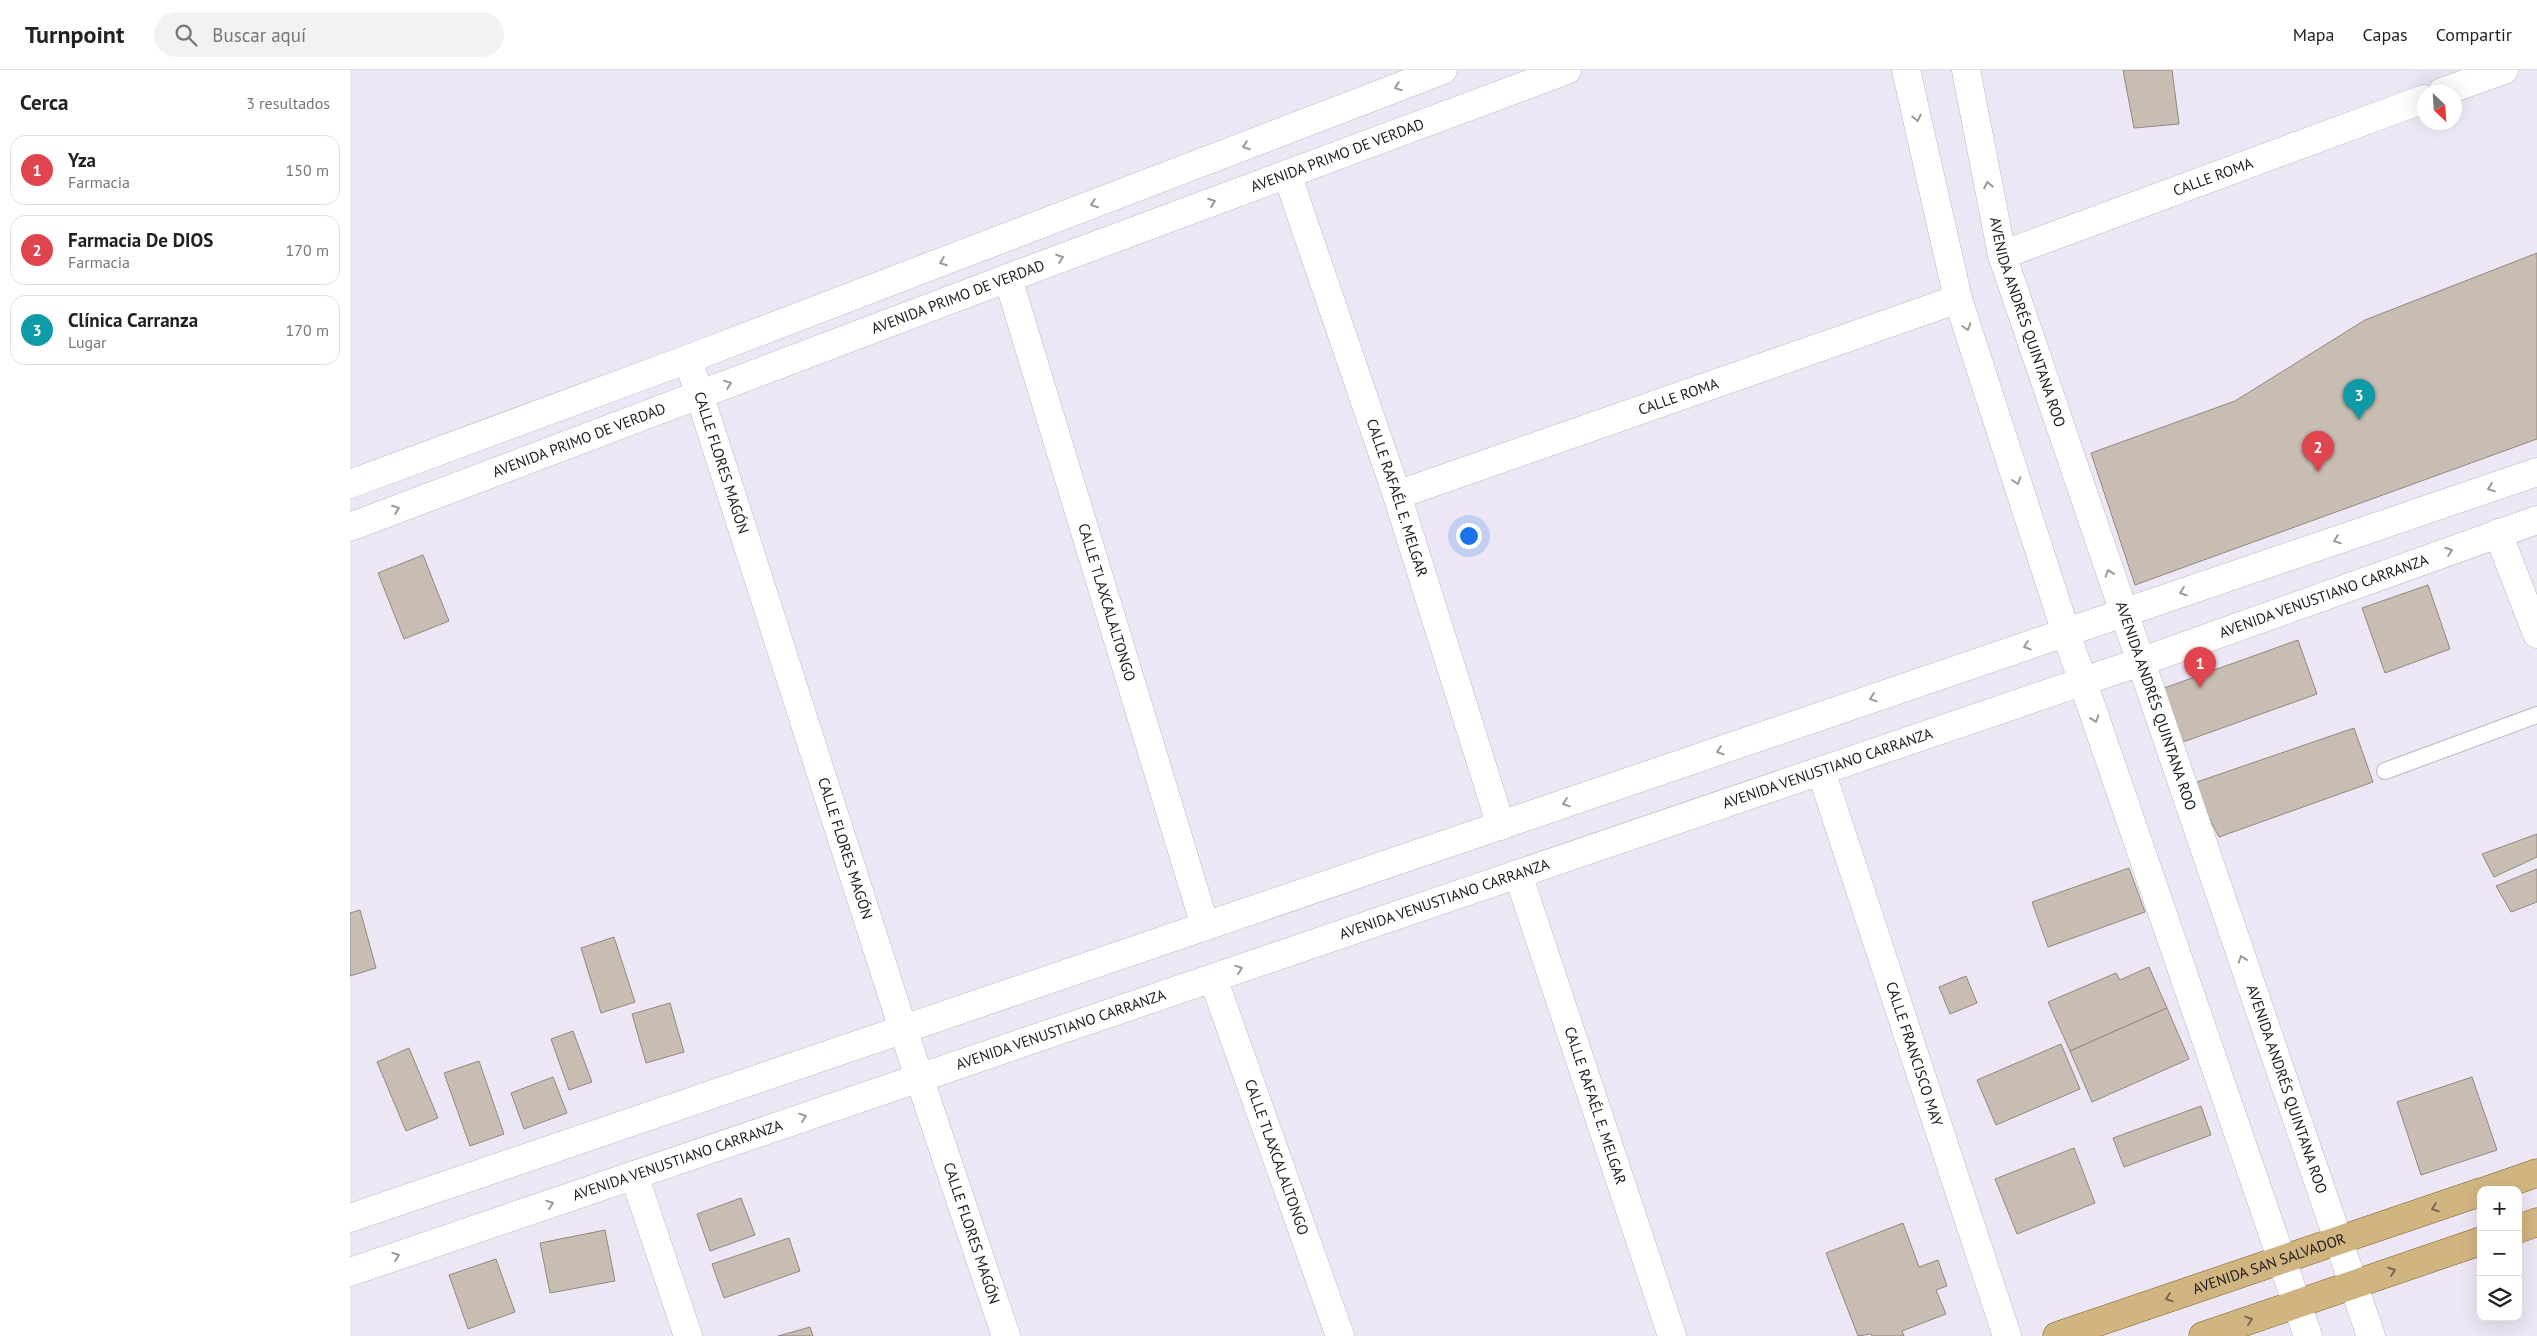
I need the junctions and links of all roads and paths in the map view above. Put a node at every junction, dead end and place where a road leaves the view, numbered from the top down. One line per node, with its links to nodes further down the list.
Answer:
1 (1443, 70): 12 (street, one-way to 12)
2 (1567, 70): 8 (street, AVENIDA PRIMO DE VERDAD)
3 (1906, 70): 11 (street, one-way to 11)
4 (1966, 70): 9 (street, AVENIDA ANDRÉS QUINTANA ROO, one-way to 4)
5 (2504, 70): 6 (street)
6 (2454, 82)
7 (2417, 102): 9 (street, CALLE ROMA)
8 (1287, 174): 10 (street, AVENIDA PRIMO DE VERDAD, one-way to 8); 16 (street, CALLE RAFAÉL E. MELGAR)
9 (2002, 255): 20 (street, AVENIDA ANDRÉS QUINTANA ROO, one-way to 9)
10 (1008, 278): 13 (street, AVENIDA PRIMO DE VERDAD, one-way to 10); 30 (street, CALLE TLAXCALALTONGO)
11 (1958, 299): 16 (street, CALLE ROMA); 21 (street, one-way to 21)
12 (688, 359): 13 (street, CALLE FLORES MAGÓN); 15 (street)
13 (700, 394): 18 (street, AVENIDA PRIMO DE VERDAD, one-way to 13); 32 (street, CALLE FLORES MAGÓN)
14 (2537, 472): 20 (street, one-way to 20)
15 (350, 484)
16 (1397, 495): 28 (street, CALLE RAFAÉL E. MELGAR)
17 (2537, 520): 19 (street, AVENIDA VENUSTIANO CARRANZA)
18 (350, 527)
19 (2498, 533): 22 (street); 23 (street, AVENIDA VENUSTIANO CARRANZA, one-way to 19)
20 (2123, 613): 21 (street); 23 (street, AVENIDA ANDRÉS QUINTANA ROO)
21 (2066, 633): 24 (street); 28 (street, one-way to 28)
22 (2537, 634)
23 (2140, 662): 24 (street, AVENIDA VENUSTIANO CARRANZA); 41 (street, AVENIDA ANDRÉS QUINTANA ROO, one-way to 23)
24 (2083, 682): 26 (street, AVENIDA VENUSTIANO CARRANZA); 43 (street, one-way to 43)
25 (2537, 715): 27 (lane)
26 (1821, 770): 29 (street, AVENIDA VENUSTIANO CARRANZA); 51 (street, CALLE FRANCISCO MAY)
27 (2385, 771)
28 (1501, 826): 30 (street)
29 (1518, 874): 31 (street, AVENIDA VENUSTIANO CARRANZA, one-way to 29); 50 (street, CALLE RAFAÉL E. MELGAR)
30 (1205, 926): 32 (street)
31 (1213, 978): 33 (street, AVENIDA VENUSTIANO CARRANZA); 49 (street, CALLE TLAXCALALTONGO)
32 (903, 1029): 33 (street, CALLE FLORES MAGÓN); 38 (street)
33 (920, 1077): 35 (street, AVENIDA VENUSTIANO CARRANZA, one-way to 33); 48 (street, CALLE FLORES MAGÓN)
34 (2537, 1173): 36 (main road)
35 (634, 1175): 44 (street, AVENIDA VENUSTIANO CARRANZA, one-way to 35); 47 (street)
36 (2500, 1186)
37 (2477, 1193): 41 (main road, AVENIDA SAN SALVADOR, one-way to 41)
38 (350, 1218)
39 (2537, 1222): 40 (main road)
40 (2522, 1227)
41 (2338, 1240): 43 (main road, AVENIDA SAN SALVADOR); 45 (street, AVENIDA ANDRÉS QUINTANA ROO)
42 (2477, 1242): 45 (main road, one-way to 42)
43 (2281, 1260): 46 (street); 52 (main road, AVENIDA SAN SALVADOR, one-way to 52)
44 (350, 1272)
45 (2354, 1284): 46 (main road); 55 (street, AVENIDA ANDRÉS QUINTANA ROO)
46 (2297, 1304): 53 (main road, one-way to 46); 54 (street)
47 (688, 1336)
48 (1006, 1336)
49 (1340, 1336)
50 (1672, 1336)
51 (2007, 1336)
52 (2057, 1336)
53 (2203, 1336)
54 (2308, 1336)
55 (2371, 1336)

